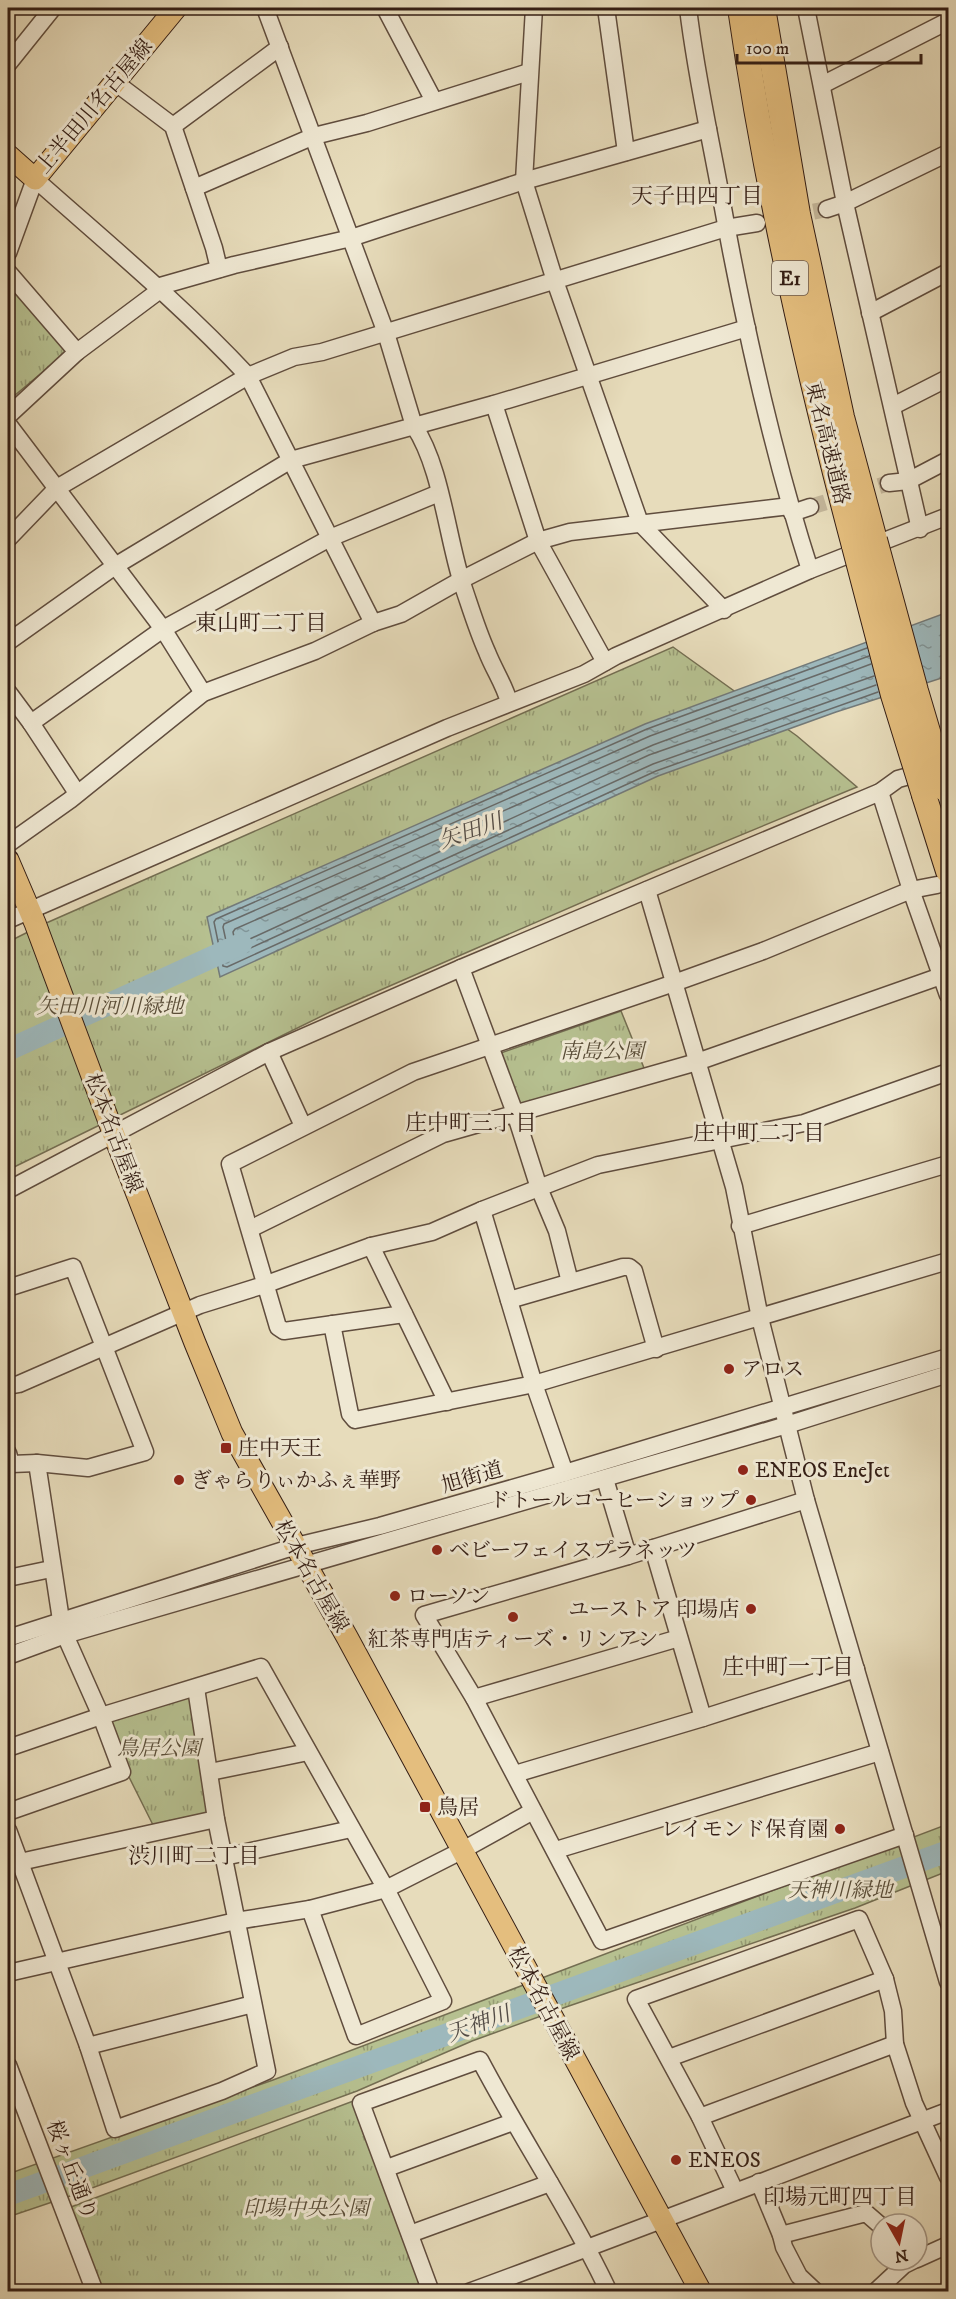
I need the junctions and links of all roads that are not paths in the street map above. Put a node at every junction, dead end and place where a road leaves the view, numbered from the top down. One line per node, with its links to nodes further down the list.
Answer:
1 (53, 8): 13 (street)
2 (176, 8): 15 (main road, 上半田川名古屋線)
3 (265, 8): 12 (street)
4 (534, 8): 14 (street)
5 (606, 8): 21 (street)
6 (688, 8): 19 (street)
7 (740, 8): 64 (highway, 東名高速道路 / E1)
8 (763, 8): 64 (highway, 東名高速道路 / E1)
9 (806, 8): 16 (street)
10 (388, 9): 17 (street)
11 (948, 21): 16 (street)
12 (280, 47): 18 (street); 20 (street)
13 (8, 64)
14 (529, 72): 17 (street); 25 (street)
15 (116, 83): 18 (street); 24 (main road, 上半田川名古屋線)
16 (822, 85): 27 (street)
17 (434, 101): 20 (street)
18 (173, 126): 26 (street)
19 (708, 129): 21 (street); 30 (street)
20 (314, 136): 26 (street); 31 (street)
21 (626, 152): 25 (street)
22 (948, 153): 27 (street)
23 (8, 155): 24 (main road, 上半田川名古屋線)
24 (35, 178): 32 (street); 37 (street)
25 (524, 181): 31 (street); 36 (street)
26 (194, 188): 33 (street)
27 (845, 203): 28 (street); 38 (street)
28 (827, 209)
29 (757, 223): 30 (street)
30 (726, 228): 36 (street); 39 (street)
31 (351, 238): 33 (street); 40 (street)
32 (8, 253)
33 (219, 269): 37 (street)
34 (8, 272): 41 (street)
35 (948, 272): 38 (street)
36 (555, 281): 40 (street); 42 (street)
37 (159, 289): 41 (street); 43 (street)
38 (870, 313): 46 (street)
39 (747, 328): 42 (street); 57 (street)
40 (386, 333): 43 (street); 49 (street)
41 (77, 352): 47 (street)
42 (587, 375): 45 (street); 59 (street)
43 (248, 376): 50 (street); 54 (street)
44 (948, 378): 46 (street)
45 (494, 404): 49 (street); 63 (street)
46 (893, 406): 52 (street)
47 (8, 416)
48 (8, 424): 54 (street)
49 (414, 426): 50 (street); 55 (street)
50 (291, 460): 61 (street); 65 (street)
51 (948, 460): 52 (street)
52 (908, 481): 53 (street); 60 (street)
53 (889, 483)
54 (57, 488): 62 (street); 65 (street)
55 (440, 493): 61 (street); 67 (street)
56 (810, 507): 57 (street)
57 (791, 509): 59 (street); 66 (street)
58 (948, 516): 60 (street)
59 (640, 523): 63 (street); 68 (street)
60 (920, 529): 66 (street)
61 (330, 538): 69 (street); 70 (street)
62 (8, 539)
63 (538, 541): 67 (street); 72 (street)
64 (864, 543): 80 (highway, 東名高速道路 / E1, bridge)
65 (115, 566): 70 (street); 71 (street)
66 (810, 570): 68 (street)
67 (461, 580): 69 (street); 75 (street)
68 (724, 610): 72 (street)
69 (373, 623): 74 (street)
70 (163, 629): 74 (street); 76 (street)
71 (8, 642)
72 (605, 662): 75 (street)
73 (8, 692): 76 (street)
74 (203, 693): 79 (street)
75 (509, 702): 86 (street)
76 (31, 723): 79 (street)
77 (948, 765): 78 (street)
78 (880, 792): 84 (street); 85 (street)
79 (77, 793): 81 (street)
80 (939, 795): 83 (highway, 東名高速道路 / E1)
81 (8, 844)
82 (8, 860): 86 (main road, 松本名古屋線)
83 (943, 878): 85 (street)
84 (647, 890): 88 (street); 90 (street)
85 (911, 890): 89 (street); 90 (street)
86 (32, 916): 87 (street); 98 (main road, 松本名古屋線)
87 (8, 920)
88 (461, 968): 92 (street); 93 (street)
89 (941, 976): 91 (street); 94 (street)
90 (674, 983): 92 (street); 94 (street)
91 (948, 995)
92 (490, 1046): 96 (street); 97 (street)
93 (269, 1052): 97 (street); 98 (street)
94 (697, 1062): 96 (street); 99 (street)
95 (948, 1072): 99 (street)
96 (515, 1113): 101 (street); 105 (street)
97 (303, 1126): 105 (street)
98 (114, 1135): 102 (street); 112 (main road, 松本名古屋線)
99 (721, 1141): 101 (street); 104 (street)
100 (948, 1164): 104 (street)
101 (538, 1188): 103 (street); 108 (street)
102 (8, 1190)
103 (482, 1210): 106 (street); 111 (street)
104 (740, 1226): 114 (street)
105 (250, 1229): 109 (street)
106 (371, 1246): 109 (street); 113 (street)
107 (948, 1261): 114 (street)
108 (570, 1282): 111 (street); 117 (street)
109 (264, 1285): 112 (street); 115 (street)
110 (8, 1288): 116 (street)
111 (509, 1300): 120 (street)
112 (184, 1313): 116 (street); 130 (main road, 松本名古屋線)
113 (404, 1314): 115 (street); 122 (street)
114 (760, 1318): 117 (street); 123 (street)
115 (332, 1324): 122 (street)
116 (104, 1347): 121 (street); 126 (street)
117 (656, 1349): 120 (street)
118 (948, 1357): 123 (street, 旭街道)
119 (948, 1374): 124 (street, 旭街道)
120 (534, 1384): 122 (street); 127 (street)
121 (8, 1386)
122 (447, 1402)
123 (782, 1406): 124 (street); 127 (street, 旭街道)
124 (787, 1425): 128 (street, 旭街道); 129 (street)
125 (8, 1453): 126 (street)
126 (37, 1463): 134 (street)
127 (565, 1473): 130 (street, 旭街道)
128 (605, 1479): 132 (street); 133 (street, 旭街道)
129 (806, 1500): 131 (street); 140 (street)
130 (296, 1546): 133 (main road, 松本名古屋線); 136 (street, 旭街道)
131 (653, 1548): 132 (street); 138 (street)
132 (628, 1556): 142 (street)
133 (308, 1565): 136 (street, 旭街道); 157 (main road, 松本名古屋線)
134 (51, 1569): 135 (street); 136 (street)
135 (8, 1578)
136 (63, 1628): 137 (street, 旭街道); 139 (street, 旭街道); 143 (street)
137 (8, 1638)
138 (679, 1638): 142 (street); 144 (street)
139 (8, 1656)
140 (856, 1669): 144 (street); 147 (street)
141 (196, 1688): 143 (street); 146 (street); 148 (street)
142 (474, 1698): 149 (street)
143 (101, 1716): 145 (street); 151 (street)
144 (703, 1718): 149 (street)
145 (8, 1748)
146 (308, 1752): 148 (street); 153 (street)
147 (880, 1752): 155 (street); 156 (street)
148 (210, 1772): 152 (street)
149 (514, 1774): 150 (street)
150 (533, 1810): 156 (street); 157 (street)
151 (8, 1812)
152 (216, 1819): 158 (street); 159 (street)
153 (351, 1829): 158 (street); 160 (street)
154 (8, 1830): 159 (street)
155 (906, 1840): 156 (street); 166 (street)
156 (556, 1850)
157 (461, 1851): 160 (street); 182 (main road, 松本名古屋線)
158 (224, 1857): 162 (street)
159 (20, 1862): 163 (street)
160 (386, 1889): 161 (street); 161 (street)
161 (310, 1909): 162 (street)
162 (236, 1921): 163 (street); 167 (street)
163 (57, 1963): 164 (street); 169 (street)
164 (8, 1973)
165 (885, 1979): 168 (street); 170 (street); 170 (street)
166 (948, 1982)
167 (253, 2004): 169 (street); 169 (street)
168 (896, 2044): 173 (street); 174 (street)
169 (88, 2046)
170 (669, 2058): 173 (street)
171 (8, 2066): 190 (street, 桜ヶ丘通り)
172 (948, 2111): 174 (street)
173 (700, 2117): 180 (street)
174 (923, 2121): 177 (street); 178 (street)
175 (513, 2122): 176 (street); 176 (street); 179 (street)
176 (387, 2168): 183 (street)
177 (948, 2177)
178 (759, 2182): 180 (street); 184 (street)
179 (550, 2183): 183 (street); 185 (street)
180 (735, 2191): 182 (street)
181 (869, 2216): 184 (street)
182 (662, 2220): 185 (street); 194 (main road, 松本名古屋線)
183 (410, 2234): 191 (street)
184 (781, 2235): 195 (street)
185 (588, 2248): 192 (street); 193 (street)
186 (947, 2250): 187 (street)
187 (929, 2255)
188 (897, 2272): 189 (street)
189 (878, 2290)
190 (95, 2292)
191 (431, 2292)
192 (470, 2292)
193 (609, 2292)
194 (701, 2292)
195 (816, 2292)

